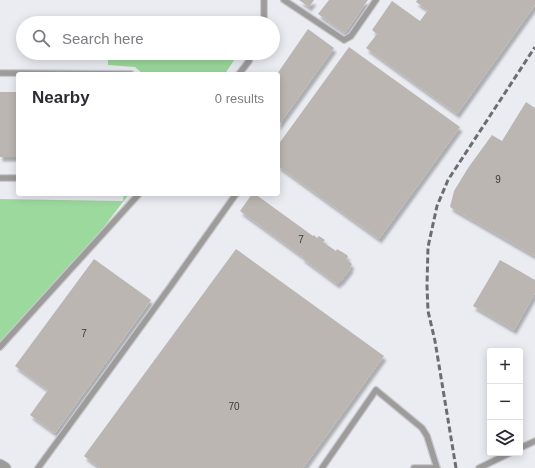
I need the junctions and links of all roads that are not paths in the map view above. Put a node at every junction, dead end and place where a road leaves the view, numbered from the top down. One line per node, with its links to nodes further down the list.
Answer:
1 (264, 0): 4 (lane)
2 (284, 0): 3 (lane)
3 (376, 0)
4 (264, 16)
5 (249, 60): 6 (lane)
6 (241, 72)
7 (0, 73): 8 (lane)
8 (16, 73)
9 (0, 178): 10 (lane)
10 (16, 178)
11 (137, 196): 13 (lane)
12 (235, 196): 19 (lane)
13 (0, 348)
14 (535, 441): 15 (lane)
15 (523, 447)
16 (504, 456): 23 (lane)
17 (0, 465): 18 (street)
18 (5, 468)
19 (38, 468)
20 (322, 468): 22 (lane)
21 (414, 468): 22 (lane)
22 (437, 468)
23 (479, 468)

